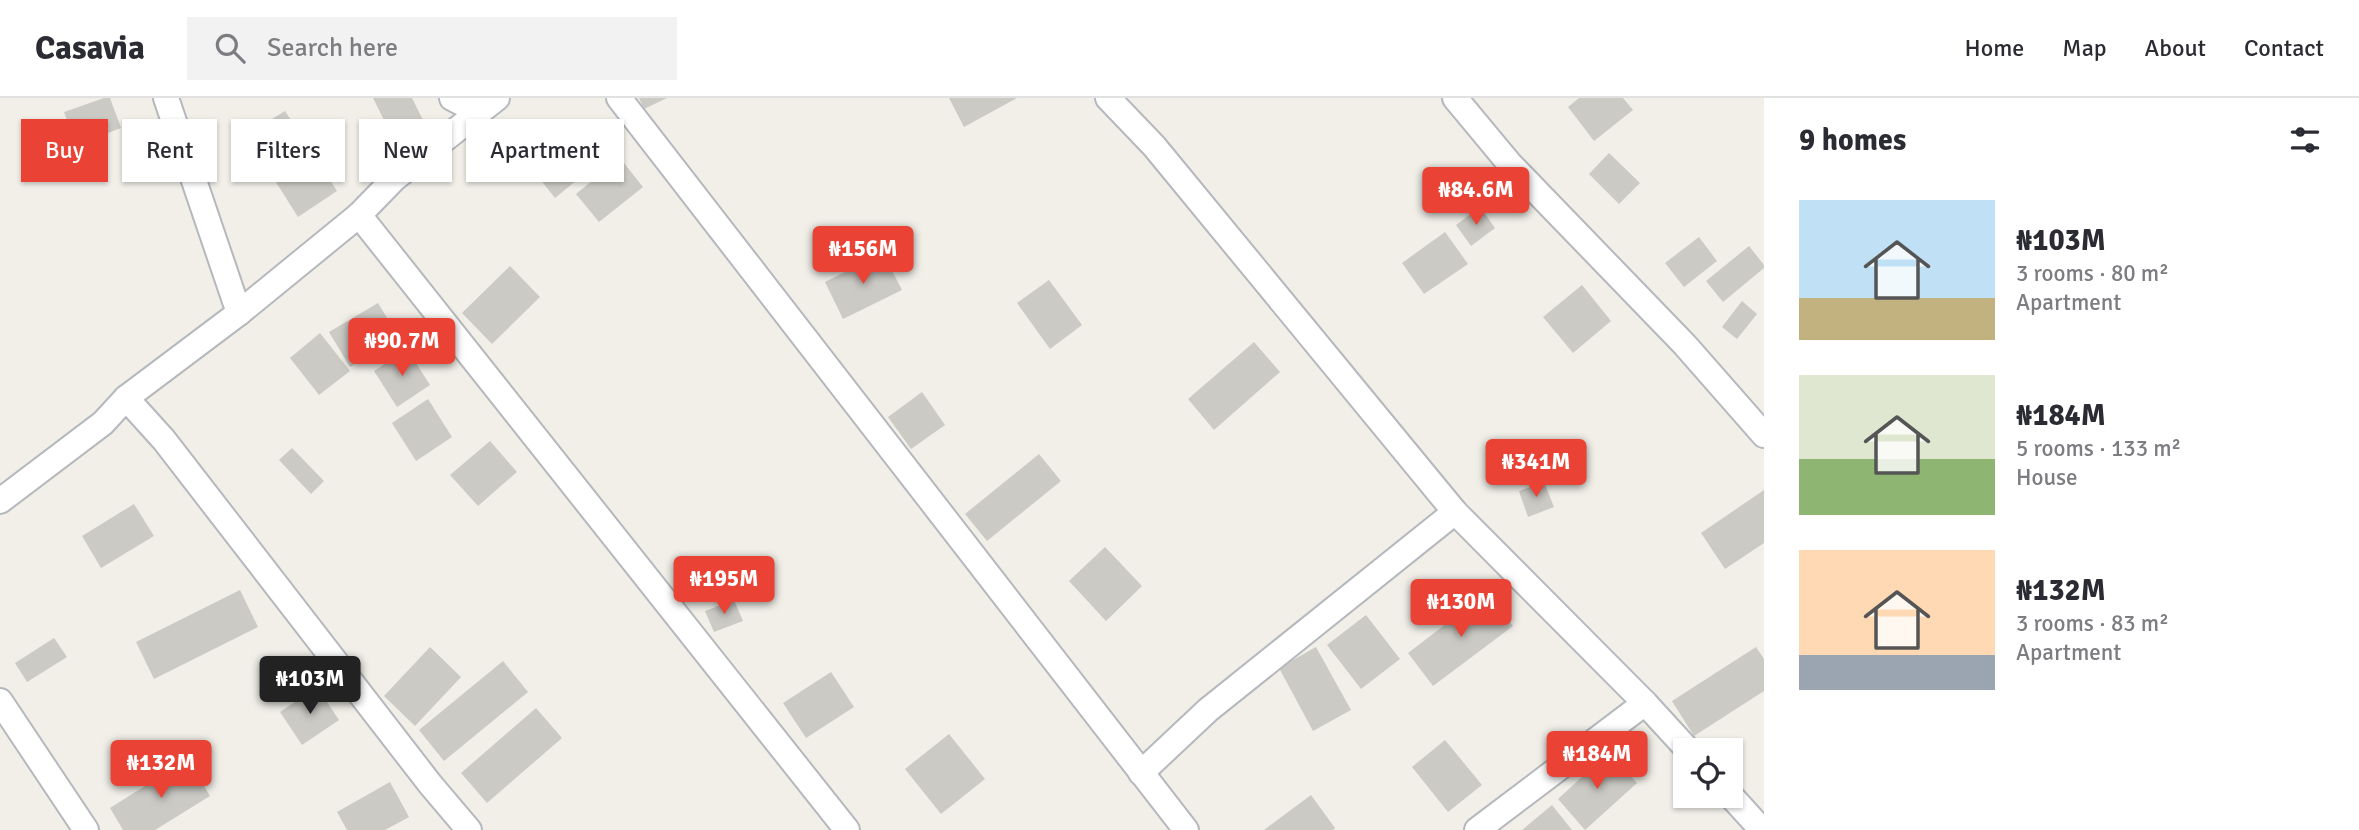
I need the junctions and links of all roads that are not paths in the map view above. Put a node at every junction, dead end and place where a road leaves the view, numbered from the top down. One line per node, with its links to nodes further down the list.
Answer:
1 (166, 98): 8 (street)
2 (452, 98): 6 (street)
3 (618, 98): 16 (street)
4 (1108, 98): 12 (street)
5 (1455, 98): 10 (street)
6 (488, 105): 7 (street)
7 (359, 215): 8 (street); 20 (street)
8 (239, 313): 9 (street)
9 (126, 398): 11 (street); 19 (street)
10 (1764, 435)
11 (0, 501)
12 (1455, 512): 14 (street); 16 (street)
13 (0, 701): 18 (street)
14 (1645, 703): 15 (street); 22 (street)
15 (1677, 738)
16 (1141, 773): 21 (street)
17 (1742, 808): 23 (street)
18 (86, 830)
19 (469, 830)
20 (847, 830)
21 (1186, 830)
22 (1477, 830)
23 (1762, 830)

